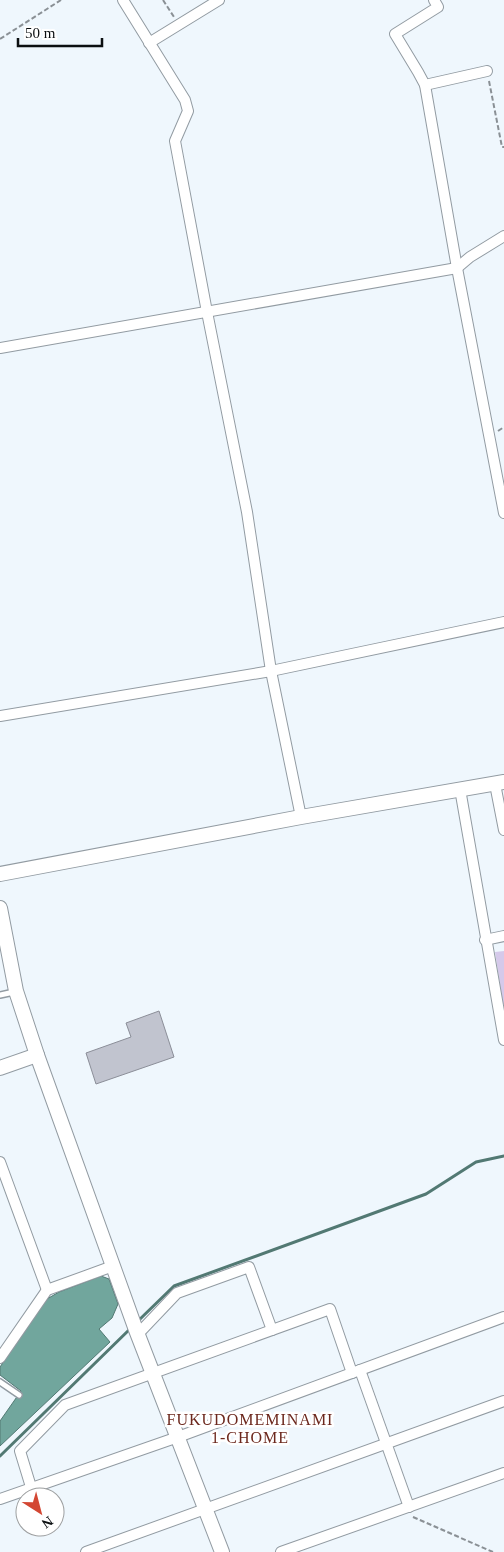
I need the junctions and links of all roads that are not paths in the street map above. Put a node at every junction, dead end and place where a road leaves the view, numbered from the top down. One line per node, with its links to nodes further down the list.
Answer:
1 (122, 0): 4 (street)
2 (219, 0): 4 (street)
3 (434, 0): 6 (street)
4 (149, 43): 9 (street)
5 (487, 71): 6 (street)
6 (425, 85): 8 (street)
7 (504, 236): 8 (street)
8 (457, 268): 9 (street); 11 (street)
9 (207, 312): 10 (street); 13 (street)
10 (0, 348)
11 (504, 514)
12 (504, 622): 13 (street)
13 (271, 670): 14 (street); 17 (street)
14 (0, 716)
15 (499, 783): 16 (street); 18 (street)
16 (460, 789): 17 (street); 22 (street)
17 (301, 818): 19 (street)
18 (504, 830)
19 (0, 874)
20 (0, 908): 23 (street)
21 (504, 936): 22 (street)
22 (486, 940): 25 (street)
23 (16, 991): 24 (lane); 26 (street)
24 (0, 995)
25 (504, 1040)
26 (37, 1055): 27 (street); 29 (street)
27 (0, 1068)
28 (0, 1162): 30 (street)
29 (113, 1266): 30 (street); 32 (street)
30 (47, 1290): 34 (street)
31 (504, 1317): 35 (street)
32 (136, 1328): 33 (street); 36 (street)
33 (272, 1330): 35 (street); 36 (street)
34 (0, 1358)
35 (356, 1372): 40 (street); 41 (street)
36 (154, 1373): 40 (street); 43 (street)
37 (0, 1382): 38 (lane)
38 (19, 1394)
39 (504, 1401): 41 (street)
40 (178, 1437): 43 (street); 47 (street)
41 (386, 1444): 46 (street); 47 (street)
42 (504, 1473): 46 (street)
43 (31, 1487)
44 (15, 1493): 45 (street)
45 (0, 1499)
46 (409, 1507): 50 (street)
47 (205, 1510): 48 (street); 49 (street)
48 (86, 1552)
49 (222, 1552)
50 (281, 1552)

